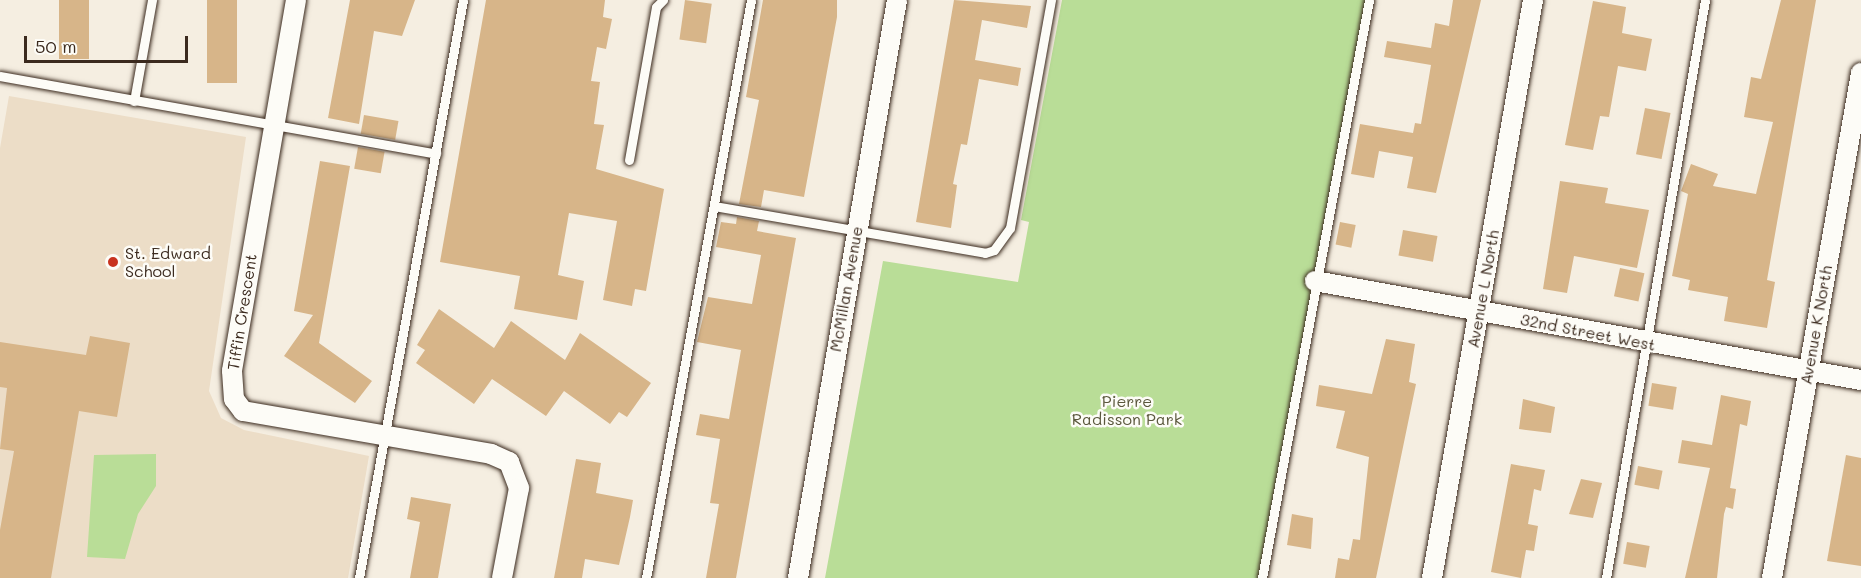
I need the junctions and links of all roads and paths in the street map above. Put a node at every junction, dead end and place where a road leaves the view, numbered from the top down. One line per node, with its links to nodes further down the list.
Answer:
1 (152, 0): 13 (lane)
2 (296, 0): 14 (street, Tiffin Crescent)
3 (463, 0): 15 (lane)
4 (663, 0): 16 (lane)
5 (751, 0): 17 (lane)
6 (897, 0): 18 (street, McMillan Avenue)
7 (1051, 0): 18 (lane)
8 (1369, 0): 19 (lane)
9 (1533, 0): 20 (street, Avenue L North)
10 (1705, 0): 21 (lane)
11 (1861, 73): 22 (street, Avenue K North)
12 (0, 76): 13 (lane)
13 (134, 101): 14 (lane)
14 (274, 123): 15 (lane); 24 (street, Tiffin Crescent)
15 (436, 154): 24 (lane)
16 (629, 160)
17 (714, 206): 18 (lane); 27 (lane)
18 (856, 231): 28 (street, McMillan Avenue)
19 (1315, 281): 20 (street, 32nd Street West); 29 (lane)
20 (1479, 311): 21 (street, 32nd Street West); 30 (street, Avenue L North)
21 (1648, 344): 22 (street, 32nd Street West); 31 (lane)
22 (1808, 370): 23 (street, 32nd Street West); 32 (street, Avenue K North)
23 (1861, 380)
24 (384, 436): 25 (lane); 26 (street, Tiffin Crescent)
25 (359, 578)
26 (502, 578)
27 (646, 578)
28 (798, 578)
29 (1262, 578)
30 (1432, 578)
31 (1606, 578)
32 (1772, 578)

